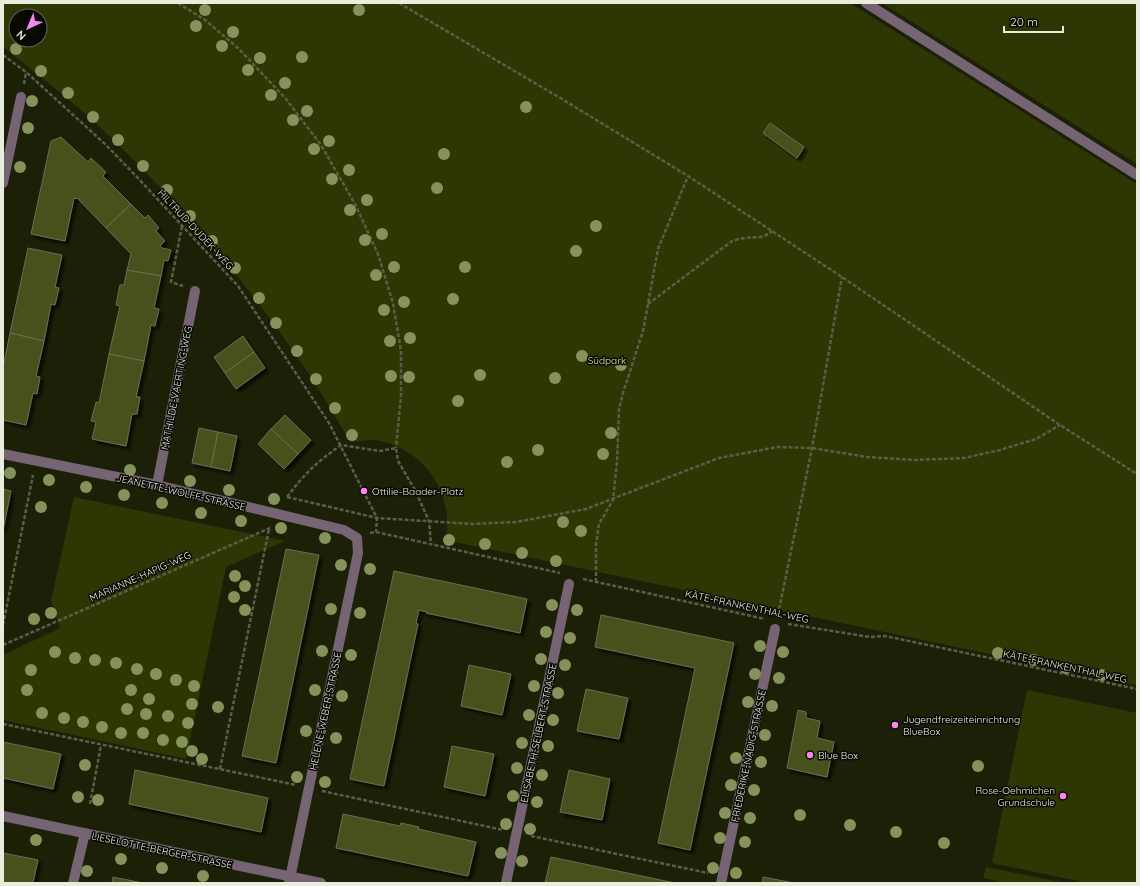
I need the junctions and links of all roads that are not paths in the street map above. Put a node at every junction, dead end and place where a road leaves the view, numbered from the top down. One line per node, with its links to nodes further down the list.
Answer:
1 (866, 3): 3 (street)
2 (21, 96): 4 (street)
3 (1137, 175)
4 (3, 183)
5 (195, 291): 7 (street, MATHILDE-VAERTING-WEG)
6 (3, 454): 7 (street, JEANETTE-WOLFF-STRASSE)
7 (157, 485): 8 (street, JEANETTE-WOLFF-STRASSE)
8 (357, 538): 13 (street, HELENE-WEBER-STRASSE)
9 (573, 580): 17 (street, ELISABETH-SELBERT-STRASSE)
10 (776, 625): 14 (street, FRIEDERIKE-NADIG-STRASSE)
11 (3, 816): 12 (street, LIESELOTTE-BERGER-STRASSE)
12 (85, 833): 13 (street, LIESELOTTE-BERGER-STRASSE); 15 (street)
13 (290, 880): 16 (street, LIESELOTTE-BERGER-STRASSE)
14 (722, 880)
15 (73, 883)
16 (321, 883)
17 (506, 883)

